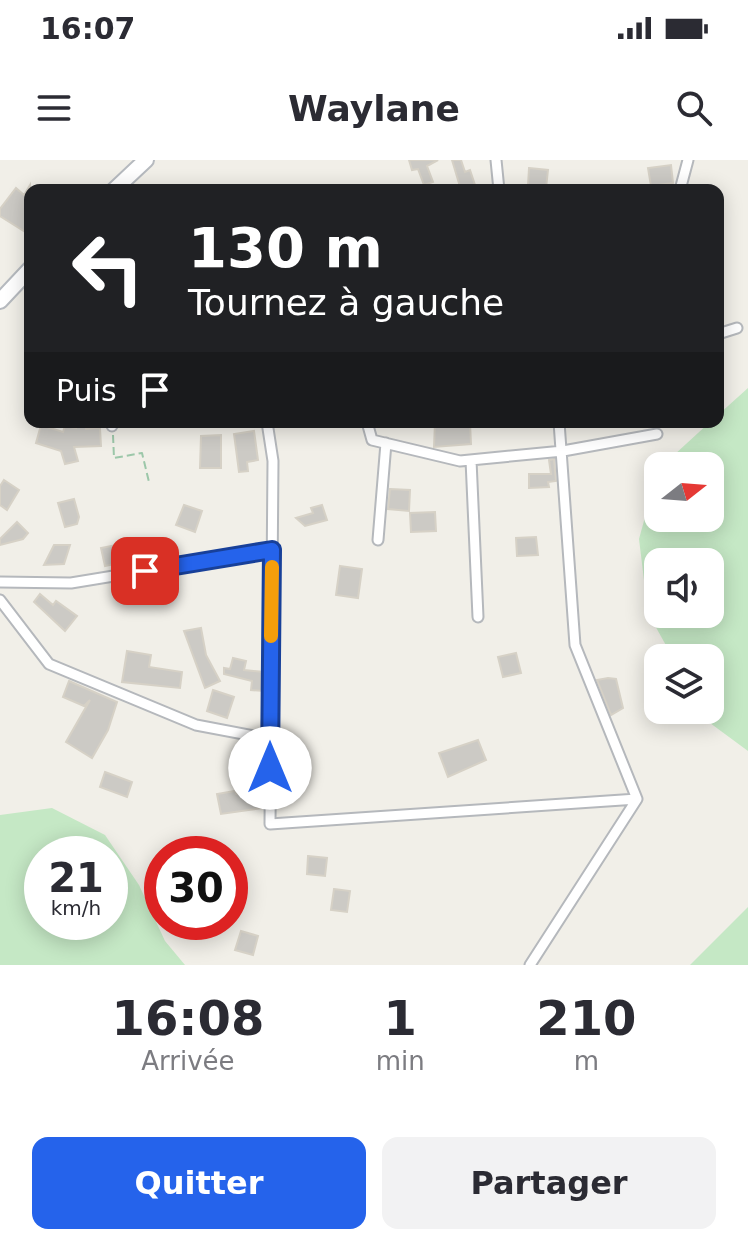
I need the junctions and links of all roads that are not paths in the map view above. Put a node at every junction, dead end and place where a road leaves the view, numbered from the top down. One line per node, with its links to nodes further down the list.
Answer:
1 (146, 160): 4 (main road)
2 (496, 160): 5 (street)
3 (688, 160): 6 (street)
4 (120, 184)
5 (498, 184)
6 (682, 184)
7 (24, 275): 8 (main road)
8 (0, 301)
9 (737, 328): 10 (street)
10 (724, 332)
11 (268, 428): 19 (street)
12 (369, 428): 15 (street)
13 (560, 428): 16 (street)
14 (657, 434): 16 (street)
15 (386, 443): 17 (street); 18 (street)
16 (563, 451): 17 (street); 24 (street)
17 (471, 460): 22 (street)
18 (378, 540)
19 (272, 550): 20 (street); 23 (street)
20 (0, 582)
21 (0, 600): 23 (street)
22 (478, 617)
23 (270, 739): 24 (street)
24 (637, 799): 25 (street)
25 (530, 965)

